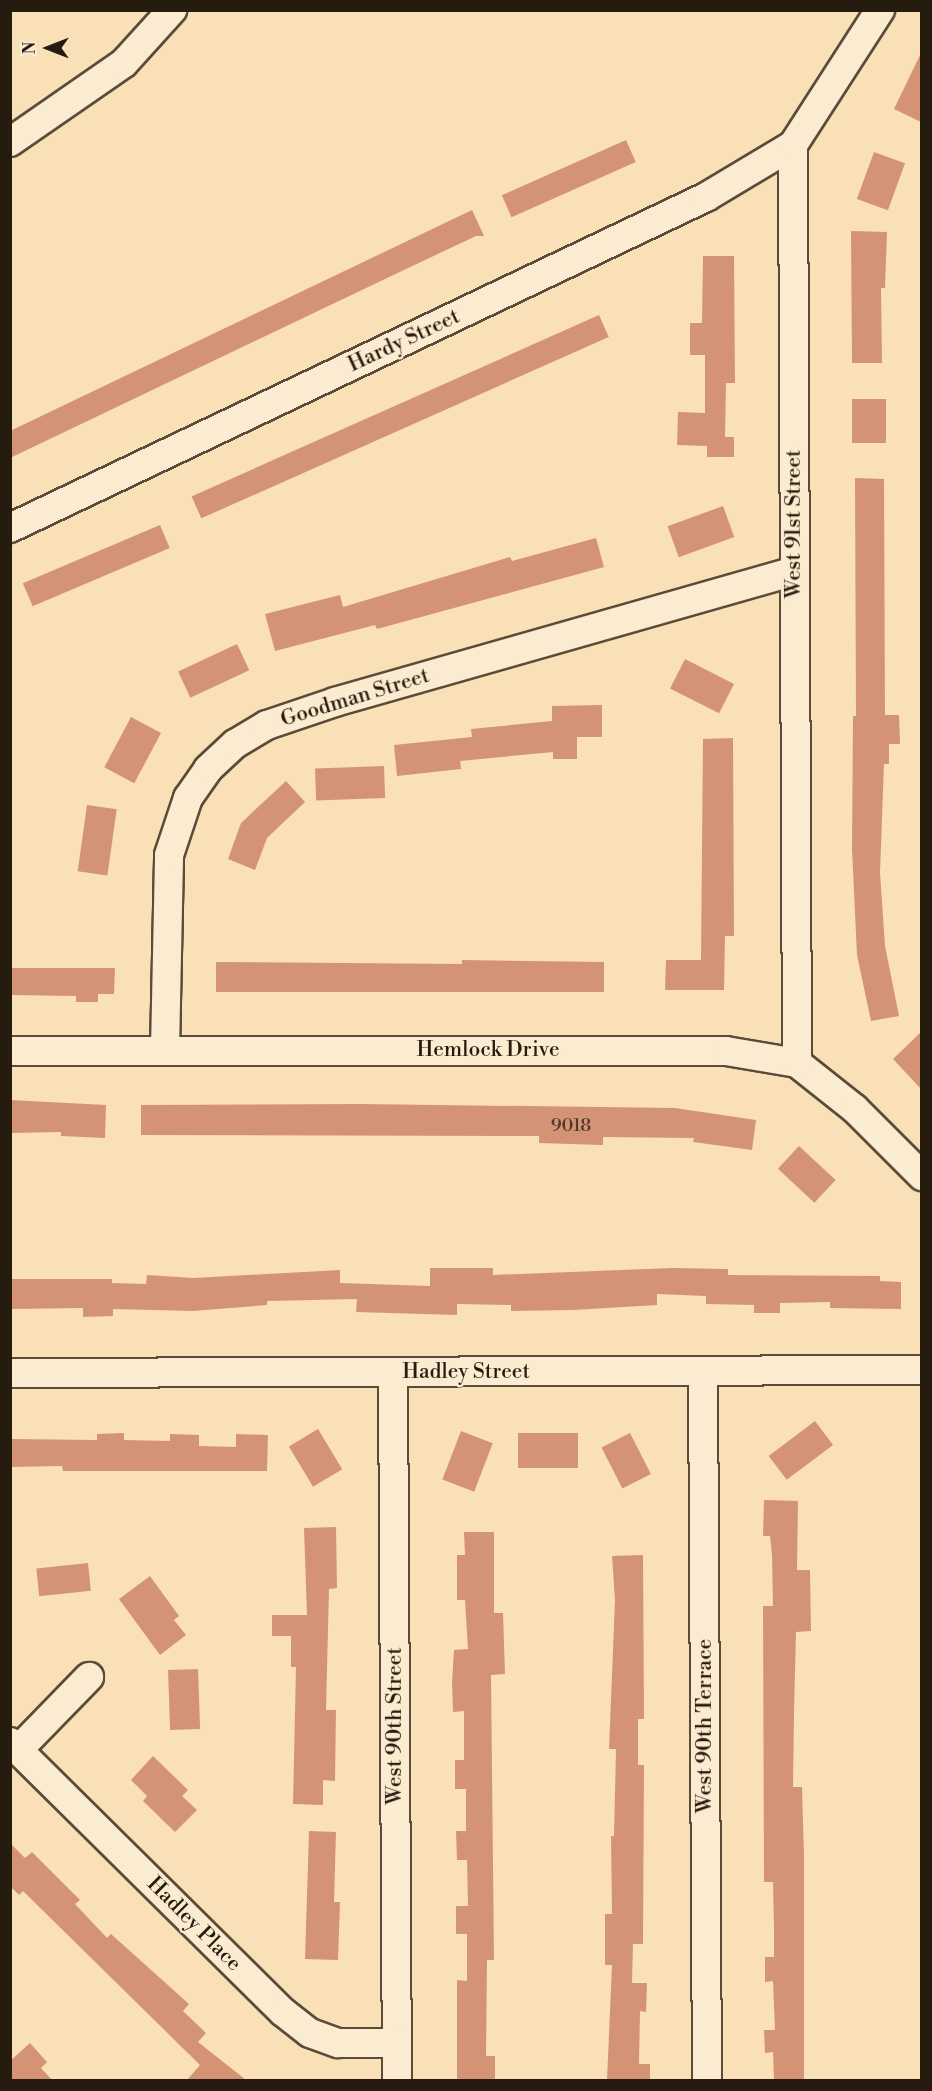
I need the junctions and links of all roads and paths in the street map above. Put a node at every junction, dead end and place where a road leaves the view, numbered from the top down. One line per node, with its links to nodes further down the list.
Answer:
1 (172, 10): 3 (street)
2 (880, 10): 4 (street)
3 (10, 142)
4 (793, 145): 5 (street, Hardy Street); 6 (street, West 91st Street)
5 (10, 528)
6 (794, 571): 7 (street, Goodman Street); 9 (street, West 91st Street)
7 (165, 1050): 8 (street, Hemlock Drive); 9 (street, Hemlock Drive)
8 (10, 1051)
9 (797, 1063): 10 (street, Hemlock Drive)
10 (921, 1176)
11 (921, 1370): 12 (street, Hadley Street)
12 (704, 1371): 13 (street, Hadley Street); 19 (street, West 90th Terrace)
13 (393, 1372): 14 (street, Hadley Street); 17 (street, West 90th Street)
14 (10, 1373)
15 (89, 1677): 16 (street, Hadley Place)
16 (14, 1746): 17 (street, Hadley Place)
17 (397, 2043): 18 (street, West 90th Street)
18 (397, 2080)
19 (707, 2080)

